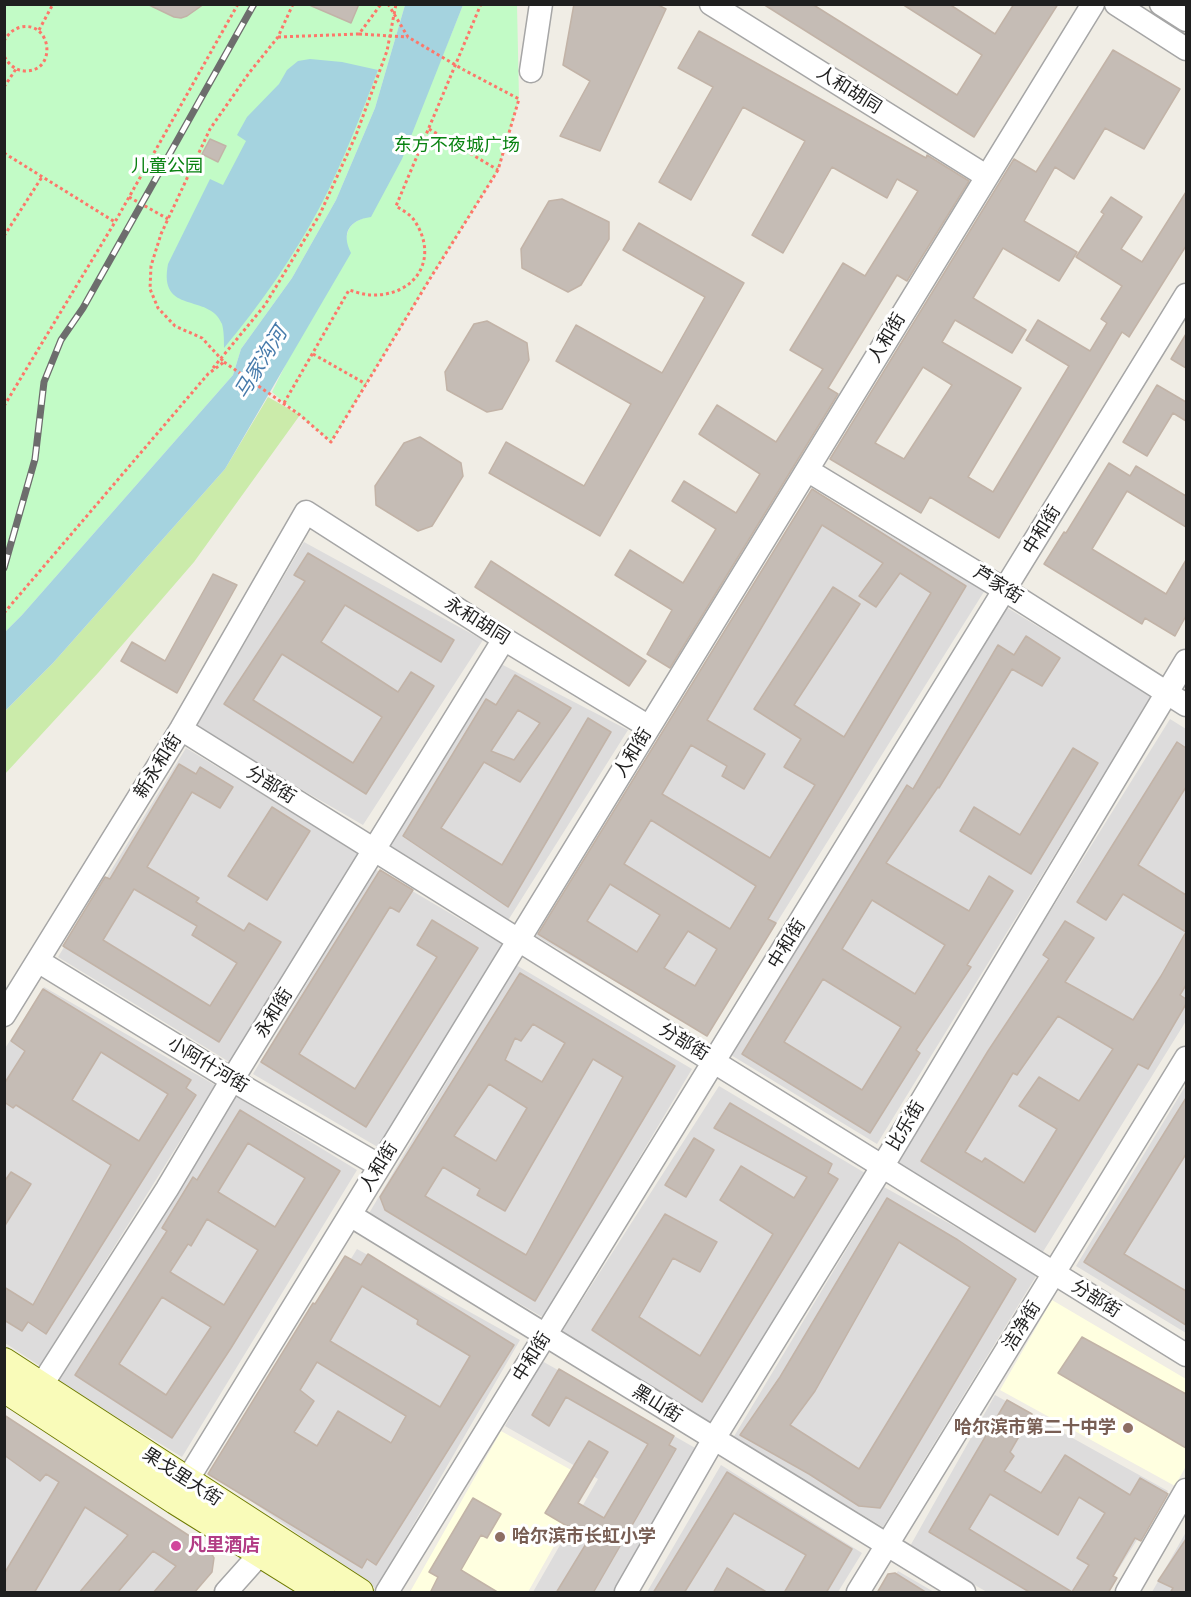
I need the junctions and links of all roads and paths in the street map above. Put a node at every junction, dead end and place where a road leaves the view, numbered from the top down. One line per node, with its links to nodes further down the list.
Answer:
1 (53, 4): 14 (path)
2 (238, 4): 30 (path)
3 (293, 4): 16 (path)
4 (381, 4): 15 (path)
5 (388, 4): 17 (path, bridge)
6 (396, 4): 36 (path)
7 (481, 4): 21 (path)
8 (541, 4): 23 (street)
9 (711, 4): 29 (street, 人和胡同)
10 (1093, 4): 29 (street, 人和街)
11 (1116, 4): 19 (street)
12 (1161, 4): 13 (street)
13 (1186, 20)
14 (39, 30): 18 (path); 22 (path)
15 (359, 34): 16 (path); 17 (path, bridge)
16 (278, 37): 31 (path)
17 (408, 37): 21 (path, bridge)
18 (4, 41)
19 (1186, 49)
20 (4, 56): 22 (path)
21 (456, 65): 25 (path); 27 (path, bridge)
22 (16, 69): 24 (path)
23 (531, 71)
24 (4, 87)
25 (429, 129): 27 (path); 35 (path)
26 (4, 153): 28 (path)
27 (498, 170): 37 (path)
28 (42, 176): 32 (path); 33 (path)
29 (986, 176): 40 (street, 人和街)
30 (129, 197): 31 (path); 32 (path)
31 (168, 219): 36 (path)
32 (115, 222): 39 (path)
33 (4, 236)
34 (1186, 295): 42 (street, 中和街)
35 (313, 354): 37 (path); 38 (path)
36 (222, 360): 38 (path); 43 (path)
37 (366, 384): 38 (path)
38 (284, 403)
39 (4, 406)
40 (807, 470): 42 (street, 芦家街); 48 (street, 人和街)
41 (306, 512): 44 (street, 永和胡同); 49 (street, 新永和街)
42 (1005, 590): 46 (street, 芦家街); 55 (street, 中和街)
43 (4, 613)
44 (504, 639): 48 (street, 永和胡同); 50 (street, 永和街)
45 (1186, 661): 46 (street, 比乐街)
46 (1167, 692): 47 (street, 芦家街); 58 (street, 比乐街)
47 (1186, 705)
48 (649, 727): 51 (street, 人和街)
49 (181, 729): 50 (street, 分部街); 52 (street, 新永和街)
50 (374, 850): 51 (street, 分部街); 56 (street, 永和街)
51 (518, 940): 55 (street, 分部街); 57 (street, 人和街)
52 (38, 961): 53 (street, 新永和街); 56 (street, 小阿什河街)
53 (4, 1016)
54 (1186, 1059): 60 (street, 洁净街)
55 (715, 1061): 58 (street, 分部街); 61 (street, 中和街)
56 (232, 1080): 57 (street, 小阿什河街); 64 (street, 永和街)
57 (380, 1166): 59 (street, 人和街)
58 (882, 1167): 60 (street, 分部街); 66 (street, 比乐街)
59 (350, 1215): 61 (street, 黑山街); 68 (street, 人和街)
60 (1054, 1273): 62 (street, 分部街); 70 (street, 洁净街)
61 (546, 1335): 66 (street, 黑山街); 74 (street, 中和街)
62 (1186, 1355)
63 (4, 1361): 64 (main road, 果戈里大街)
64 (41, 1386): 68 (main road, 果戈里大街)
65 (4, 1389): 68 (main road, 果戈里大街)
66 (714, 1439): 70 (street, 黑山街); 75 (street, 比乐街)
67 (1186, 1490): 78 (street)
68 (181, 1491): 69 (main road, 果戈里大街)
69 (266, 1545): 71 (street); 72 (main road, 果戈里大街); 73 (main road, 果戈里大街)
70 (887, 1545): 76 (street, 洁净街); 77 (street, 黑山街)
71 (226, 1593)
72 (321, 1593)
73 (360, 1593)
74 (387, 1593)
75 (626, 1593)
76 (858, 1593)
77 (964, 1593)
78 (1127, 1593)

